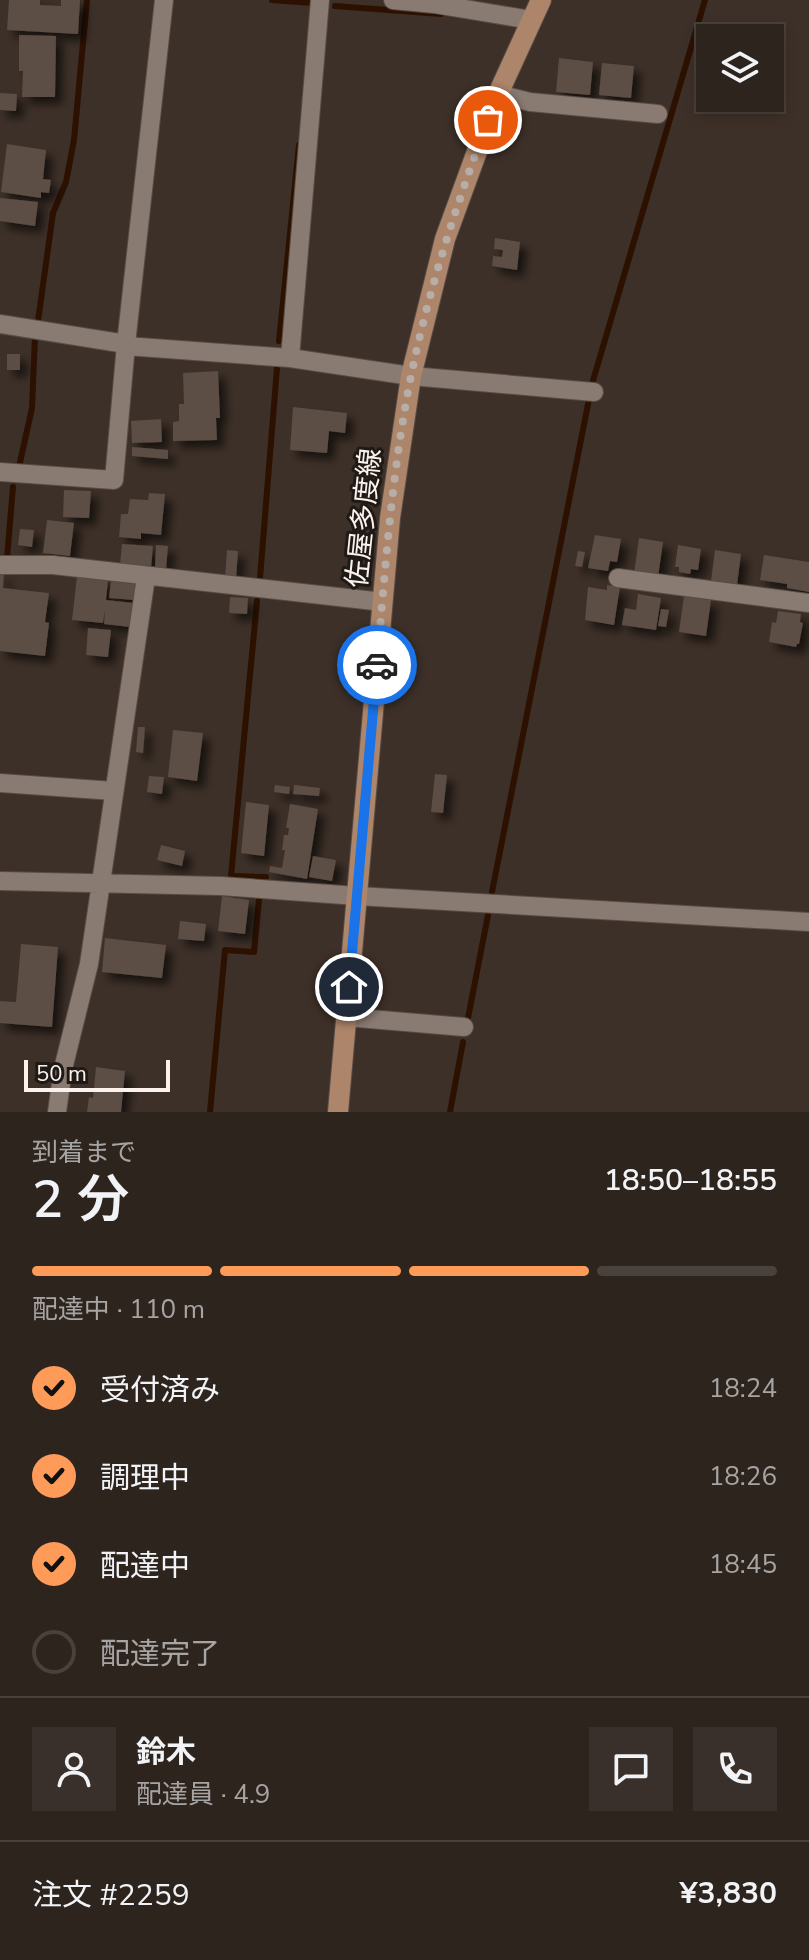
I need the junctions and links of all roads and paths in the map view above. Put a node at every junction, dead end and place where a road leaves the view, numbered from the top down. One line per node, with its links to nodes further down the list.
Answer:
1 (164, 0): 10 (street)
2 (320, 0): 11 (street)
3 (393, 0): 5 (street)
4 (541, 0): 6 (main road, 佐屋多度線)
5 (435, 2): 6 (street)
6 (531, 20): 7 (main road, 佐屋多度線)
7 (498, 94): 8 (street); 12 (main road, 佐屋多度線)
8 (658, 114)
9 (0, 324): 10 (street)
10 (126, 345): 11 (street); 14 (street)
11 (290, 358): 12 (street)
12 (411, 376): 13 (street); 18 (main road, 佐屋多度線)
13 (594, 392)
14 (0, 472)
15 (0, 565): 16 (street)
16 (146, 577): 18 (street); 21 (street)
17 (618, 578): 19 (street)
18 (383, 602): 24 (main road, 佐屋多度線)
19 (809, 603)
20 (0, 783): 21 (street)
21 (114, 791): 23 (street)
22 (0, 881): 23 (street)
23 (99, 884): 24 (street); 28 (street)
24 (357, 896): 25 (street); 26 (main road, 佐屋多度線)
25 (809, 922)
26 (346, 1017): 27 (street); 29 (main road, 佐屋多度線)
27 (464, 1027)
28 (57, 1112)
29 (338, 1112)

